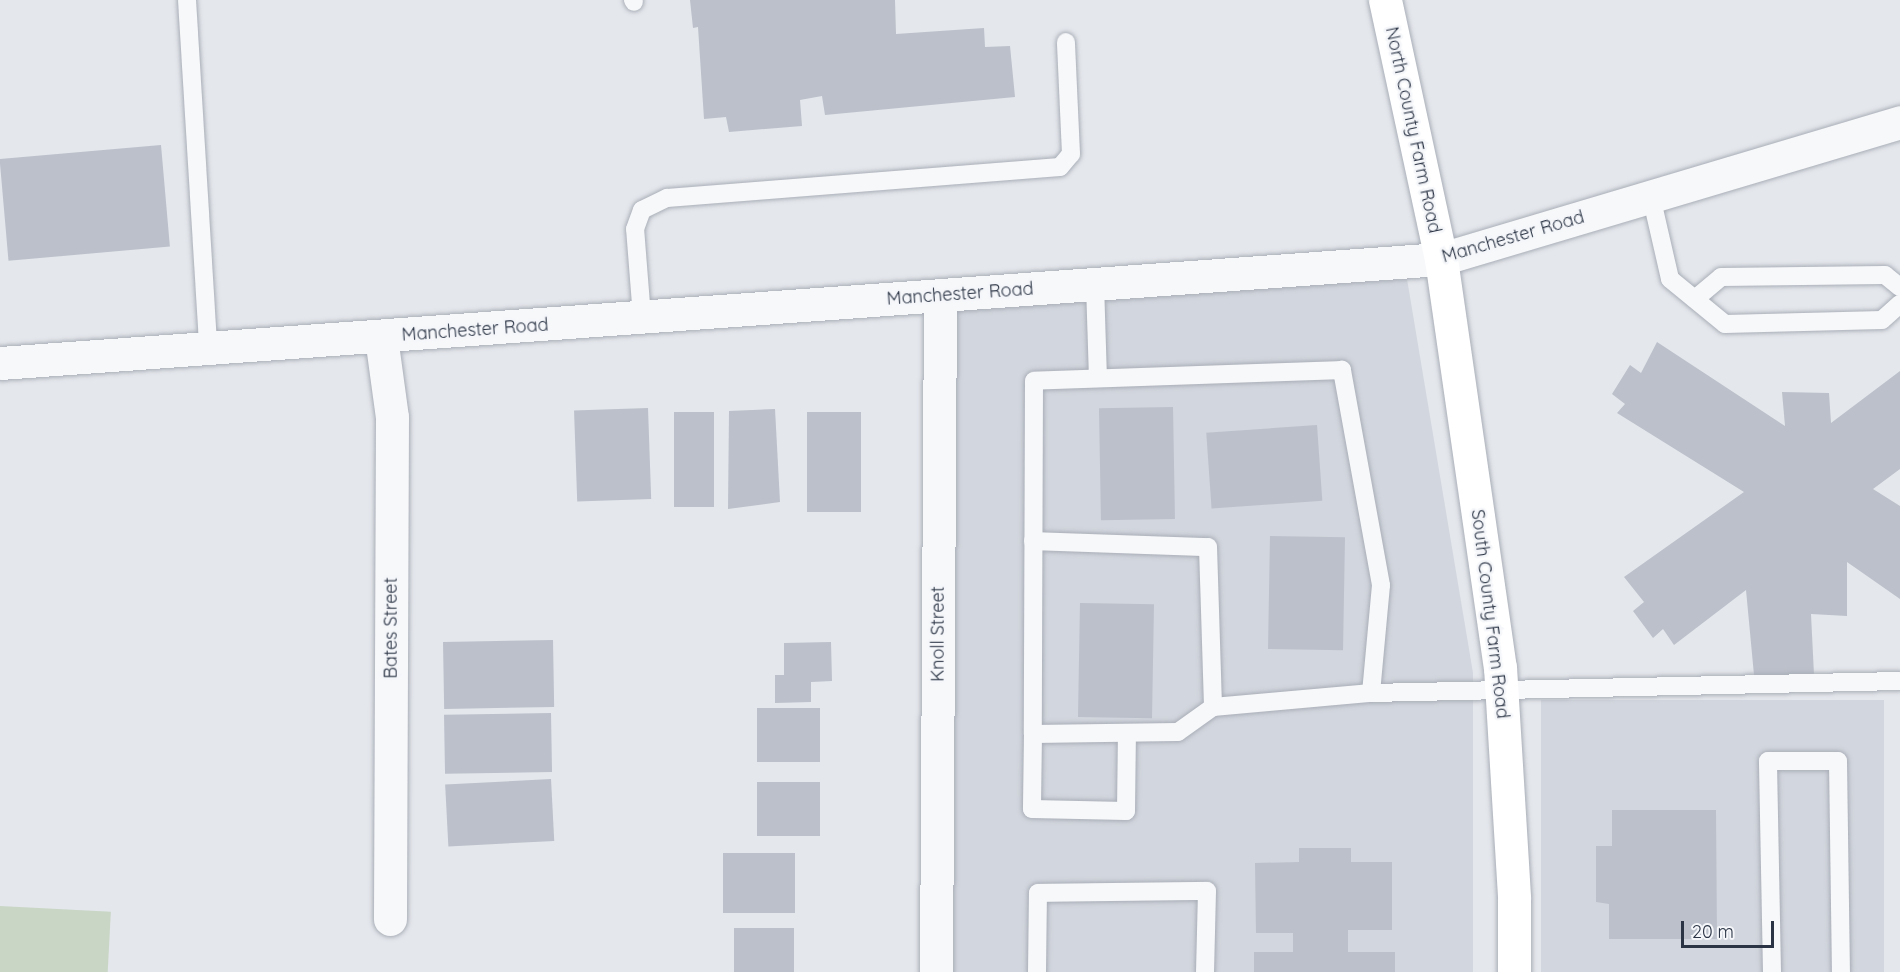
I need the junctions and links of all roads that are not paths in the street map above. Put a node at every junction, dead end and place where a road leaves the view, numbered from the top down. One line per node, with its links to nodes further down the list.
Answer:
1 (187, 0): 14 (lane)
2 (1385, 0): 6 (main road, North County Farm Road)
3 (1066, 42): 12 (lane)
4 (1900, 122): 5 (street, Manchester Road)
5 (1652, 196): 6 (street, Manchester Road); 10 (lane)
6 (1441, 259): 7 (street, Manchester Road); 19 (main road, South County Farm Road)
7 (1095, 284): 9 (street, Manchester Road); 16 (lane)
8 (1900, 287): 10 (lane)
9 (940, 296): 12 (street, Manchester Road); 25 (street, Knoll Street)
10 (1695, 299): 11 (lane)
11 (1900, 304)
12 (642, 318): 13 (street, Manchester Road)
13 (381, 337): 14 (street, Manchester Road); 24 (street, Bates Street)
14 (208, 348): 15 (street, Manchester Road)
15 (0, 363)
16 (1098, 378): 17 (lane); 20 (lane)
17 (1033, 541): 21 (lane); 23 (lane)
18 (1900, 681): 19 (lane)
19 (1502, 688): 20 (lane); 28 (main road, South County Farm Road)
20 (1371, 693): 21 (lane)
21 (1213, 707): 22 (lane)
22 (1127, 733): 23 (lane); 23 (lane)
23 (1033, 734)
24 (390, 920)
25 (936, 972)
26 (1037, 972): 27 (lane)
27 (1205, 972)
28 (1514, 972)
29 (1772, 972): 30 (lane)
30 (1841, 972)

